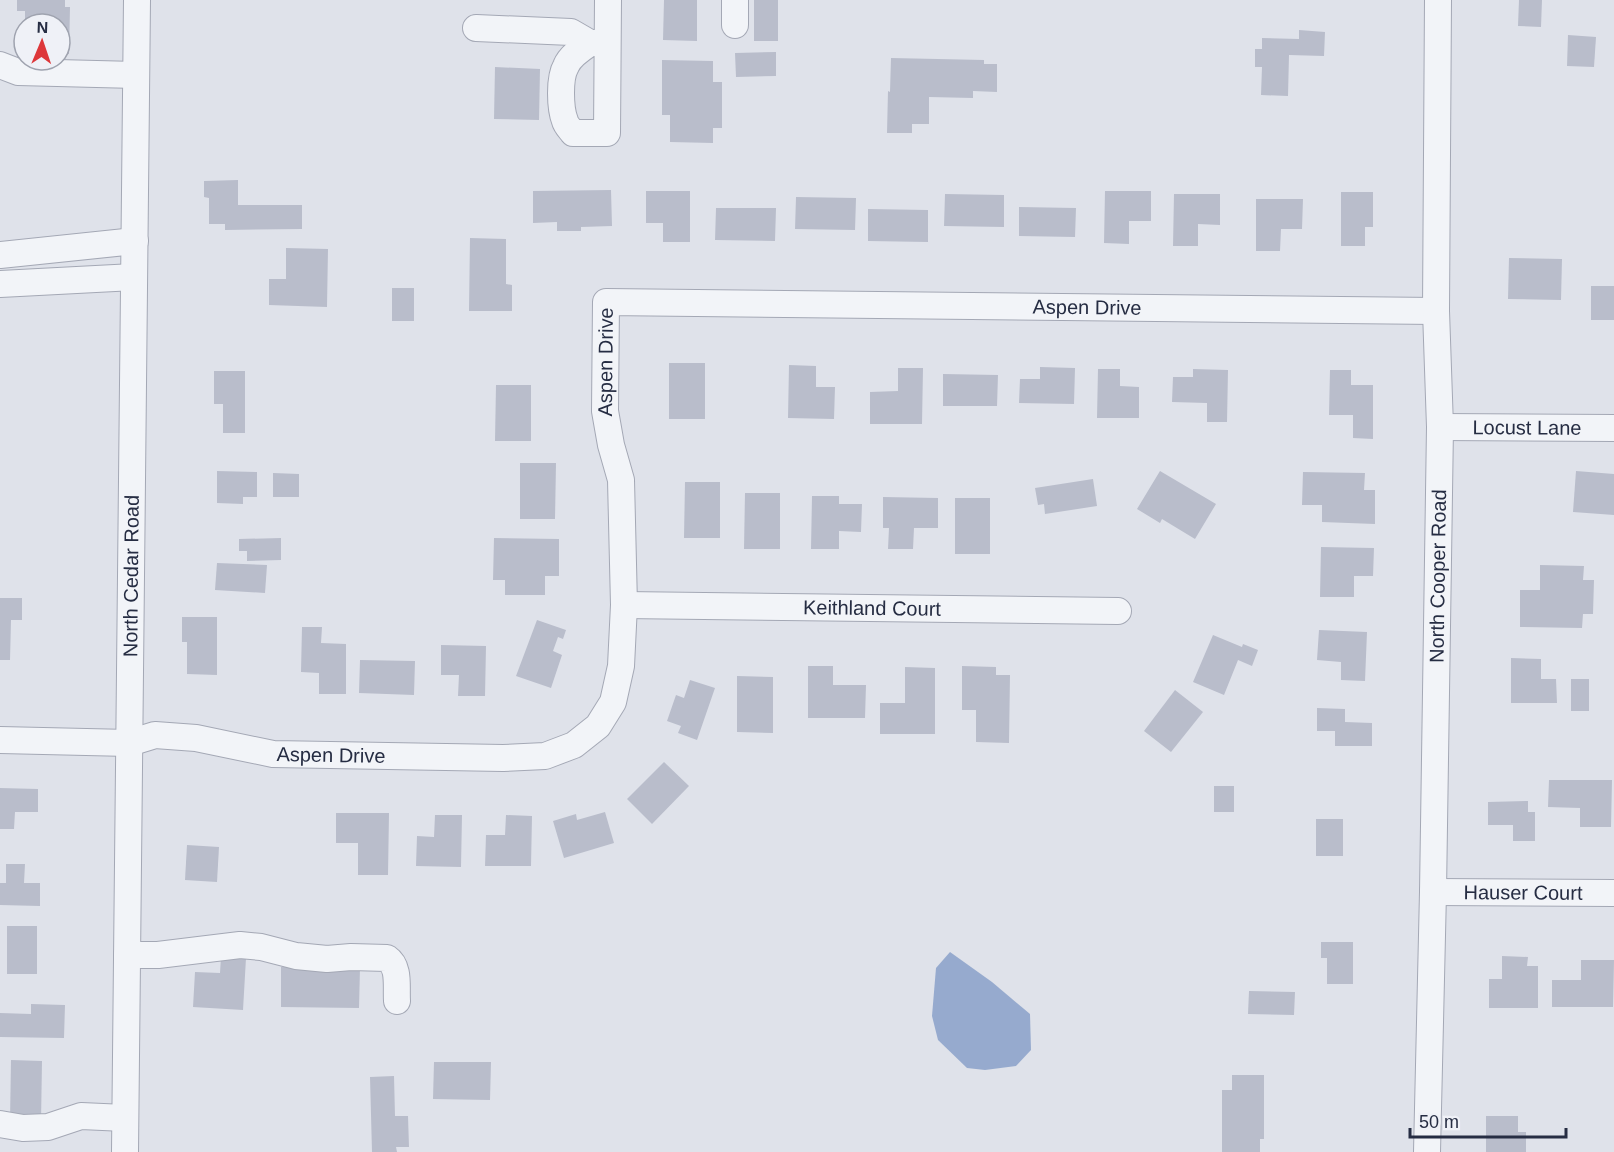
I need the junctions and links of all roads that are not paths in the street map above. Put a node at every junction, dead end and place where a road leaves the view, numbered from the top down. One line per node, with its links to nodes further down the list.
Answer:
1 (137, 0): 7 (street, North Cedar Road)
2 (608, 0): 5 (street)
3 (1438, 0): 12 (street, North Cooper Road)
4 (476, 28): 5 (street)
5 (599, 43): 5 (street)
6 (0, 66): 7 (street)
7 (136, 75): 8 (street, North Cedar Road)
8 (135, 241): 9 (street); 10 (street, North Cedar Road)
9 (0, 255)
10 (134, 277): 11 (street); 18 (street, North Cedar Road)
11 (0, 284)
12 (1436, 311): 13 (street, North Cooper Road); 15 (street, Aspen Drive)
13 (1440, 427): 14 (street, Locust Lane); 19 (street, North Cooper Road)
14 (1614, 428)
15 (624, 605): 16 (street, Keithland Court); 18 (street, Aspen Drive)
16 (1118, 611)
17 (0, 740): 18 (street, Aspen Drive)
18 (129, 743): 21 (street, North Cedar Road)
19 (1433, 892): 20 (street, Hauser Court); 26 (street, North Cooper Road)
20 (1614, 893)
21 (127, 955): 22 (street); 23 (street, North Cedar Road)
22 (397, 1001)
23 (126, 1118): 24 (street); 25 (street, North Cedar Road)
24 (0, 1124)
25 (125, 1152)
26 (1427, 1152)

